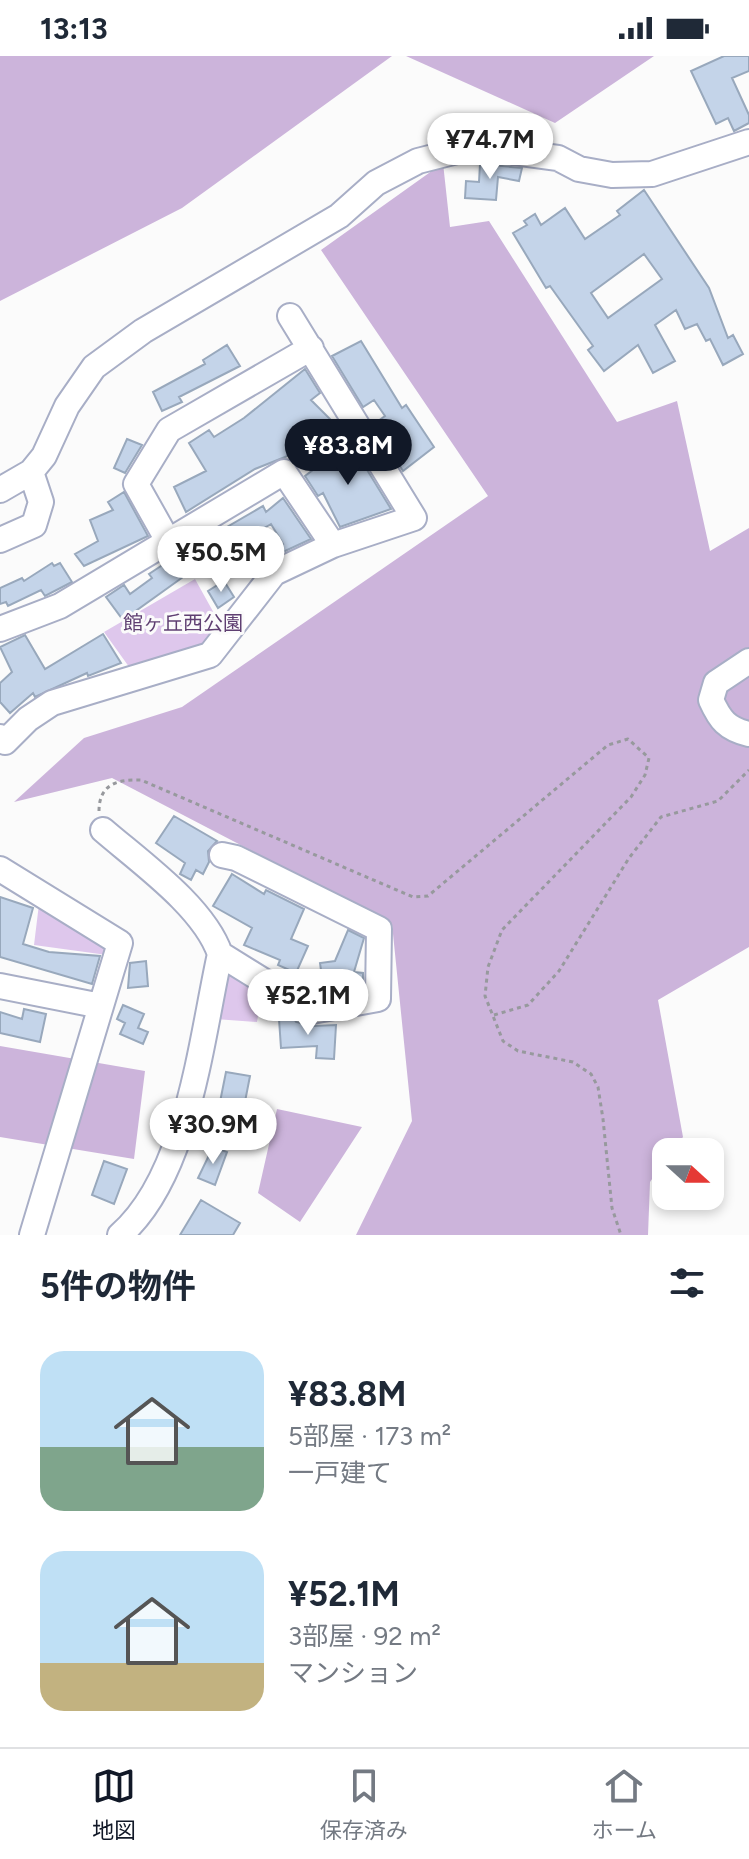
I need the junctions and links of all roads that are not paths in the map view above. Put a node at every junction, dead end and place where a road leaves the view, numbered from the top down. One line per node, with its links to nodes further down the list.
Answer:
1 (749, 142): 4 (street)
2 (290, 316): 3 (street)
3 (311, 348): 7 (street); 8 (street)
4 (31, 472): 5 (street); 6 (street)
5 (0, 490)
6 (0, 540)
7 (168, 541): 8 (street); 9 (street)
8 (333, 545): 12 (street)
9 (0, 629)
10 (749, 661): 11 (street)
11 (749, 734)
12 (0, 737)
13 (103, 830): 16 (street)
14 (222, 855): 16 (street)
15 (0, 869): 18 (street)
16 (220, 954): 20 (street)
17 (0, 986): 18 (street)
18 (101, 1006): 19 (street)
19 (32, 1235)
20 (120, 1235)

